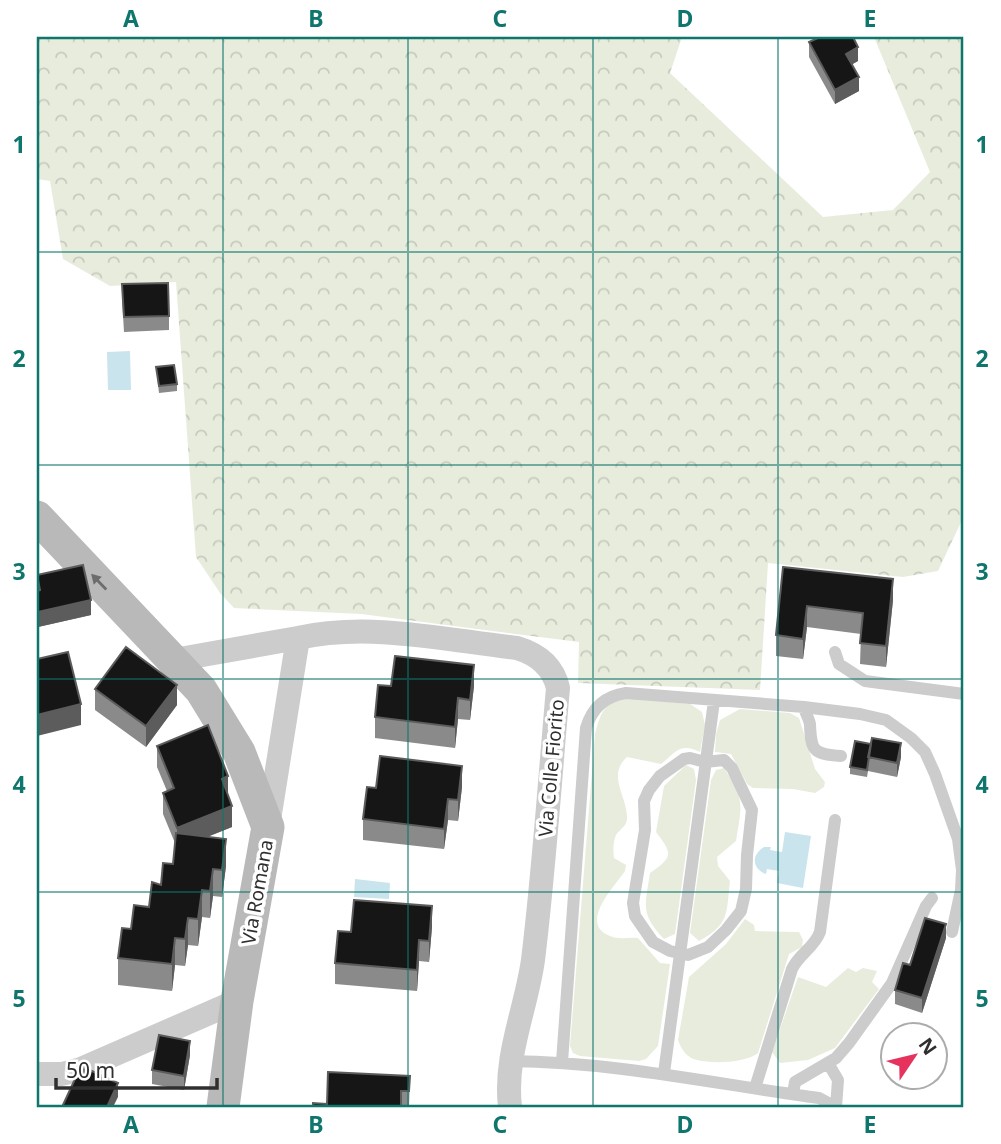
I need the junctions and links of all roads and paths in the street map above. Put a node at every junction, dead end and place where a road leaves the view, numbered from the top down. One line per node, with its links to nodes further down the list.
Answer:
1 (37, 517): 4 (street, Via Romana, one-way to 1)
2 (298, 638): 4 (street); 11 (street); 16 (street, Via Colle Fiorito)
3 (835, 652): 5 (lane)
4 (174, 660): 11 (street, Via Romana)
5 (964, 694)
6 (714, 701): 7 (lane); 9 (lane); 17 (lane)
7 (804, 707): 8 (lane); 13 (lane)
8 (841, 756)
9 (705, 762): 14 (lane); 14 (lane); 14 (lane)
10 (835, 820): 21 (lane)
11 (268, 827): 15 (street, Via Romana)
12 (932, 898): 18 (lane)
13 (952, 932)
14 (682, 954): 19 (lane)
15 (237, 1001): 20 (street); 23 (street, Via Romana)
16 (510, 1061): 17 (lane); 24 (street, Via Colle Fiorito)
17 (562, 1062): 19 (lane)
18 (828, 1062): 22 (lane); 25 (lane)
19 (664, 1073): 21 (lane)
20 (37, 1074)
21 (755, 1088): 22 (lane)
22 (793, 1094): 25 (lane)
23 (223, 1107)
24 (510, 1107)
25 (836, 1107)

